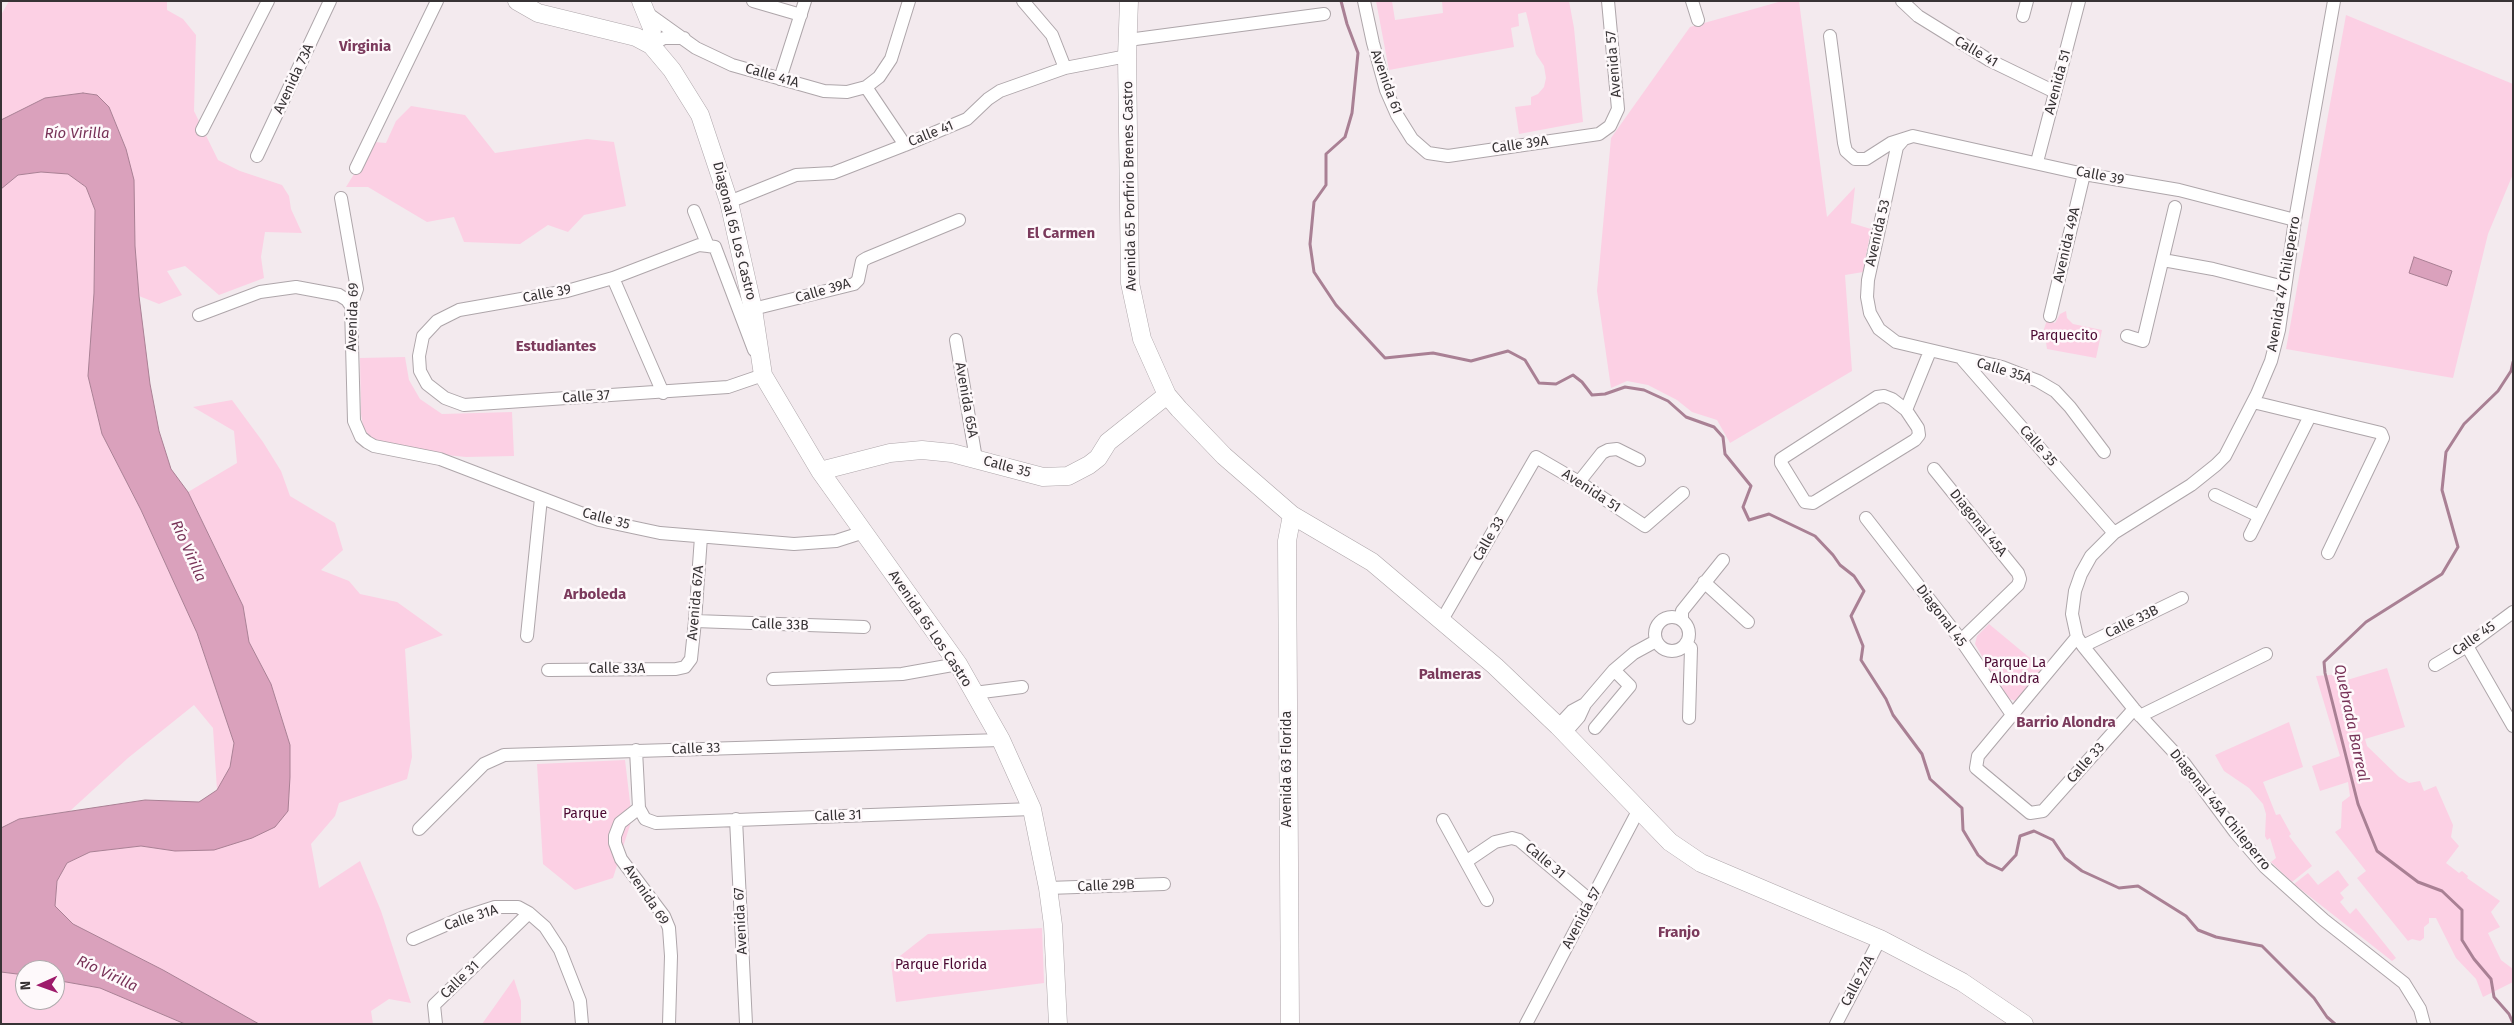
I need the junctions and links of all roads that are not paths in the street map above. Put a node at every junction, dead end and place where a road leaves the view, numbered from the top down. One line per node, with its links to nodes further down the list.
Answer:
1 (268, 1): 31 (street)
2 (330, 1): 35 (street, Avenida 73A)
3 (436, 1): 37 (street)
4 (517, 1): 24 (main road)
5 (753, 1): 19 (street)
6 (805, 1): 19 (street)
7 (909, 1): 28 (street)
8 (1023, 1): 26 (street)
9 (1129, 1): 25 (main road, Avenida 65 Porfirio Brenes Castro)
10 (1364, 1): 34 (street, Avenida 61)
11 (1608, 1): 30 (street, Avenida 57)
12 (1692, 1): 21 (street)
13 (1902, 1): 29 (street, Calle 41)
14 (2027, 1): 20 (street)
15 (2079, 1): 29 (street, Avenida 51)
16 (2334, 1): 44 (street, Avenida 47 Chileperro)
17 (644, 7): 23 (street, Calle 41A); 24 (main road)
18 (1324, 14): 25 (street, Calle 41)
19 (801, 15): 27 (street)
20 (2023, 16)
21 (1698, 20)
22 (1830, 36): 32 (street)
23 (684, 38): 24 (street); 27 (street, Calle 41A)
24 (651, 46): 40 (main road, Diagonal 65 Los Castro)
25 (1127, 48): 26 (street, Calle 41); 61 (main road, Avenida 65 Porfirio Brenes Castro)
26 (1065, 68): 33 (street, Calle 41)
27 (780, 79): 28 (street, Calle 41A)
28 (866, 88): 33 (street)
29 (2055, 92): 36 (street, Avenida 51)
30 (1610, 126): 34 (street, Calle 39A)
31 (202, 130)
32 (1904, 139): 36 (street, Calle 39); 53 (street, Avenida 53)
33 (906, 145): 40 (street, Calle 41)
34 (1428, 153)
35 (257, 156)
36 (2037, 162): 38 (street, Calle 39)
37 (356, 168)
38 (2084, 174): 44 (street, Calle 39); 52 (street, Avenida 49A)
39 (341, 198): 49 (street, Avenida 69)
40 (729, 202): 50 (main road, Diagonal 65 Los Castro)
41 (2175, 207): 46 (street)
42 (694, 211): 45 (street)
43 (959, 220): 50 (street, Calle 39A)
44 (2295, 220): 48 (street, Avenida 47 Chileperro)
45 (708, 246): 47 (street, Calle 39); 59 (street)
46 (2163, 260): 48 (street); 54 (street)
47 (613, 278): 58 (street, Calle 39); 60 (street)
48 (2284, 287): 62 (street, Avenida 47 Chileperro)
49 (351, 306): 51 (street); 65 (street, Avenida 69)
50 (753, 309): 59 (main road, Diagonal 65 Los Castro)
51 (199, 315)
52 (2050, 316)
53 (1879, 329): 56 (street, Calle 35A)
54 (2127, 336)
55 (956, 340): 68 (street, Avenida 65A)
56 (1930, 351): 57 (street, Calle 35A); 63 (street)
57 (1962, 359): 66 (street, Calle 35A); 81 (street, Calle 35)
58 (420, 371): 60 (street, Calle 37)
59 (763, 375): 60 (street, Calle 37); 71 (main road, Avenida 65 Los Castro)
60 (662, 393)
61 (1167, 395): 68 (main road, Calle 35); 76 (main road, Avenida 65 Porfirio Brenes Castro)
62 (2253, 402): 64 (street); 81 (street, Avenida 47 Chileperro)
63 (1906, 410): 63 (street)
64 (2310, 416): 77 (street); 85 (street)
65 (360, 436): 75 (street, Calle 35)
66 (2104, 452)
67 (1536, 457): 72 (street, Avenida 51); 90 (street, Calle 33)
68 (976, 459): 71 (main road, Calle 35)
69 (1639, 460): 72 (street)
70 (1934, 469): 97 (street, Diagonal 45A)
71 (820, 471): 80 (main road, Avenida 65 Los Castro)
72 (1579, 482): 73 (street, Avenida 51)
73 (1683, 493)
74 (2215, 494): 77 (street)
75 (541, 498): 83 (street, Calle 35); 95 (street)
76 (1292, 514): 79 (main road, Avenida 65 Porfirio Brenes Castro); 84 (main road, Avenida 63 Florida)
77 (2259, 516): 82 (street)
78 (1866, 518): 97 (street, Diagonal 45)
79 (1316, 529): 84 (main road); 90 (main road, Avenida 65 Porfirio Brenes Castro)
80 (864, 532): 83 (street, Calle 35); 102 (main road, Avenida 65 Los Castro)
81 (2114, 533): 98 (street, Avenida 47 Chileperro)
82 (2250, 535)
83 (701, 537): 92 (street, Avenida 67A)
84 (1287, 541): 137 (main road, Avenida 63 Florida)
85 (2328, 553)
86 (1724, 560): 87 (street)
87 (1704, 582): 91 (street); 93 (street)
88 (2182, 598): 98 (street, Calle 33B)
89 (2513, 612): 100 (street, Calle 45)
90 (1442, 620): 115 (main road, Avenida 65 Porfirio Brenes Castro)
91 (1682, 620): 96 (street); 99 (street)
92 (695, 621): 94 (street, Calle 33B); 104 (street, Avenida 67A)
93 (1748, 622)
94 (864, 627)
95 (527, 636)
96 (1656, 640): 99 (street); 106 (street)
97 (1961, 640): 111 (street, Diagonal 45)
98 (2080, 642): 110 (street, Diagonal 45A Chileperro); 111 (street)
99 (1686, 643): 112 (street)
100 (2467, 646): 103 (street, Calle 45); 113 (street)
101 (2266, 654): 110 (street, Calle 33)
102 (958, 664): 107 (street); 109 (main road, Avenida 65 Los Castro)
103 (2435, 665)
104 (686, 667): 105 (street, Calle 33A)
105 (548, 670)
106 (1614, 670): 114 (street); 115 (street)
107 (773, 679)
108 (1022, 687): 109 (street)
109 (974, 693): 116 (main road, Avenida 65 Los Castro)
110 (2137, 712): 111 (street, Calle 33); 141 (street, Diagonal 45A Chileperro)
111 (2013, 716)
112 (1689, 718)
113 (2513, 726)
114 (1595, 728)
115 (1561, 730): 119 (main road, Avenida 65 Porfirio Brenes Castro)
116 (1001, 740): 117 (street, Calle 33); 118 (main road, Avenida 65 Los Castro)
117 (636, 750): 120 (street); 123 (street, Calle 33)
118 (1032, 809): 121 (street, Calle 31); 126 (main road, Avenida 65 Los Castro)
119 (1638, 811): 128 (street, Avenida 57); 131 (main road, Avenida 65 Porfirio Brenes Castro)
120 (642, 813): 121 (street, Calle 31); 134 (street, Avenida 69)
121 (736, 819): 135 (street, Avenida 67)
122 (1443, 820): 124 (street)
123 (419, 829)
124 (1467, 861): 127 (street); 128 (street, Calle 31)
125 (1164, 884): 126 (street, Calle 29B)
126 (1048, 888): 136 (main road, Avenida 65 Los Castro)
127 (1488, 900)
128 (1591, 901): 138 (street, Avenida 57)
129 (529, 913): 130 (street, Calle 31A); 132 (street, Calle 31); 133 (street)
130 (413, 939)
131 (1880, 939): 139 (street, Calle 27A); 140 (main road, Avenida 65 Porfirio Brenes Castro)
132 (436, 1024)
133 (582, 1024)
134 (669, 1024)
135 (746, 1024)
136 (1058, 1024)
137 (1290, 1024)
138 (1526, 1024)
139 (1836, 1024)
140 (2024, 1024)
141 (2424, 1024)

